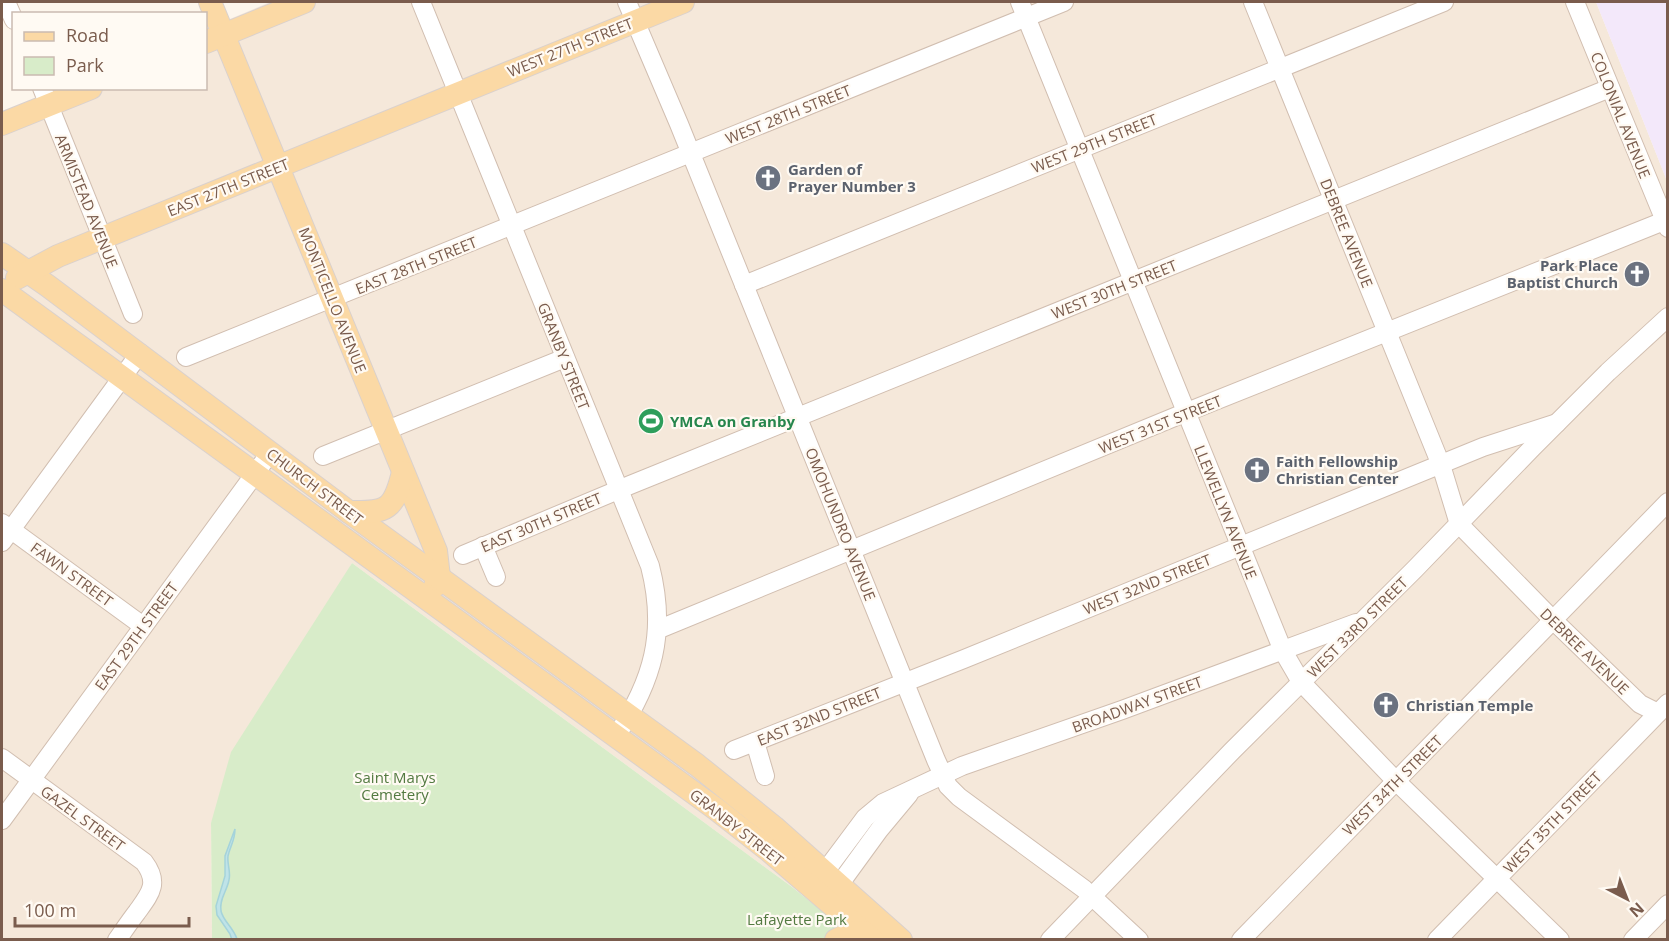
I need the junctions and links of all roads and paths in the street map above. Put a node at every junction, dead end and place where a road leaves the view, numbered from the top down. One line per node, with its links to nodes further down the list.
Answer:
1 (210, 2): 11 (main road, MONTICELLO AVENUE)
2 (304, 2): 11 (main road)
3 (421, 2): 15 (street, GRANBY STREET)
4 (683, 2): 10 (main road, WEST 27TH STREET)
5 (1064, 2): 9 (street, WEST 28TH STREET)
6 (1253, 2): 12 (street, DEBREE AVENUE)
7 (1444, 2): 12 (street, WEST 29TH STREET)
8 (1575, 2): 13 (street, COLONIAL AVENUE)
9 (1023, 9): 18 (street, LLEWELLYN AVENUE); 19 (street, WEST 28TH STREET)
10 (631, 11): 15 (main road, WEST 27TH STREET); 19 (street, OMOHUNDRO AVENUE)
11 (215, 38): 20 (main road, MONTICELLO AVENUE)
12 (1280, 68): 18 (street, WEST 29TH STREET); 21 (street, DEBREE AVENUE)
13 (1610, 88): 21 (street, WEST 30TH STREET); 22 (street, COLONIAL AVENUE)
14 (81, 90): 16 (main road)
15 (458, 94): 20 (main road, EAST 27TH STREET); 23 (street, GRANBY STREET)
16 (45, 97): 17 (main road); 24 (street, ARMISTEAD AVENUE)
17 (2, 124)
18 (1080, 148): 27 (street, LLEWELLYN AVENUE); 28 (street, WEST 29TH STREET)
19 (691, 153): 23 (street, WEST 28TH STREET); 28 (street, OMOHUNDRO AVENUE)
20 (278, 167): 24 (main road, EAST 27TH STREET); 30 (main road, MONTICELLO AVENUE)
21 (1333, 200): 27 (street, WEST 30TH STREET); 33 (street, DEBREE AVENUE)
22 (1666, 225): 33 (street, WEST 31ST STREET)
23 (512, 226): 30 (street, EAST 28TH STREET); 36 (street, GRANBY STREET)
24 (102, 237): 26 (main road, EAST 27TH STREET); 31 (street, ARMISTEAD AVENUE)
25 (2, 254): 26 (main road, CHURCH STREET)
26 (28, 271): 29 (main road, EAST 27TH STREET); 34 (main road, CHURCH STREET)
27 (1133, 282): 38 (street, LLEWELLYN AVENUE); 39 (street, WEST 30TH STREET)
28 (744, 285): 39 (street, OMOHUNDRO AVENUE)
29 (2, 289): 37 (main road, CHURCH STREET)
30 (333, 299): 35 (street, EAST 28TH STREET); 41 (main road, MONTICELLO AVENUE)
31 (133, 314)
32 (1668, 317): 40 (street, WEST 33RD STREET)
33 (1387, 333): 38 (street, WEST 31ST STREET); 44 (street, DEBREE AVENUE)
34 (140, 353): 37 (street); 42 (main road, CHURCH STREET)
35 (186, 357)
36 (565, 358): 41 (street); 47 (street, GRANBY STREET)
37 (122, 377): 46 (main road, CHURCH STREET); 51 (street)
38 (1186, 413): 53 (street, LLEWELLYN AVENUE); 54 (street, WEST 31ST STREET)
39 (798, 417): 47 (street, WEST 30TH STREET); 54 (street, OMOHUNDRO AVENUE)
40 (1557, 423): 44 (street, WEST 32ND STREET); 50 (street, WEST 33RD STREET)
41 (386, 430): 43 (street); 45 (main road, MONTICELLO AVENUE)
42 (270, 453): 46 (street, EAST 29TH STREET); 49 (main road, CHURCH STREET)
43 (323, 456)
44 (1441, 465): 50 (street, DEBREE AVENUE); 53 (street, WEST 32ND STREET)
45 (403, 472): 49 (main road); 56 (main road, MONTICELLO AVENUE)
46 (254, 474): 58 (main road, CHURCH STREET); 61 (street, EAST 29TH STREET)
47 (618, 489): 52 (street, EAST 30TH STREET); 62 (street, GRANBY STREET)
48 (1668, 502): 59 (street, WEST 34TH STREET)
49 (349, 512): 56 (main road, CHURCH STREET)
50 (1463, 520): 59 (street, DEBREE AVENUE); 60 (street, WEST 33RD STREET)
51 (4, 531): 61 (street, FAWN STREET)
52 (483, 546): 55 (street, EAST 30TH STREET); 57 (street)
53 (1240, 546): 63 (street, LLEWELLYN AVENUE); 64 (street, WEST 32ND STREET)
54 (851, 550): 62 (street, WEST 31ST STREET); 64 (street, OMOHUNDRO AVENUE)
55 (463, 555)
56 (439, 577): 58 (main road); 67 (main road, CHURCH STREET)
57 (496, 577)
58 (429, 601): 68 (main road, CHURCH STREET)
59 (1556, 616): 66 (street, DEBREE AVENUE); 75 (street, WEST 34TH STREET)
60 (1363, 621): 63 (street, BROADWAY STREET); 65 (street, WEST 33RD STREET)
61 (143, 626): 74 (street, EAST 29TH STREET)
62 (657, 630): 67 (street, GRANBY STREET)
63 (1283, 651): 65 (street, LLEWELLYN AVENUE); 72 (street, BROADWAY STREET)
64 (905, 682): 69 (street, EAST 32ND STREET); 72 (street, OMOHUNDRO AVENUE)
65 (1301, 682): 75 (street, LLEWELLYN AVENUE); 79 (street, WEST 33RD STREET)
66 (1664, 713): 77 (street, WEST 35TH STREET)
67 (630, 715): 68 (street, GRANBY STREET); 78 (main road, GRANBY STREET)
68 (616, 736): 78 (main road, GRANBY STREET)
69 (754, 742): 70 (street, EAST 32ND STREET); 73 (street)
70 (734, 750)
71 (2, 758): 74 (street, GAZEL STREET)
72 (942, 775): 78 (street, BROADWAY STREET); 79 (street, OMOHUNDRO AVENUE)
73 (765, 776)
74 (31, 780): 76 (street, EAST 29TH STREET); 82 (street, GAZEL STREET)
75 (1396, 781): 77 (street, LLEWELLYN AVENUE); 87 (street, WEST 34TH STREET)
76 (2, 820)
77 (1497, 878): 88 (street, WEST 35TH STREET); 89 (street, LLEWELLYN AVENUE)
78 (826, 887): 81 (main road, GRANBY STREET); 84 (main road, GRANBY STREET)
79 (1092, 896): 85 (street, WEST 33RD STREET); 86 (street, OMOHUNDRO AVENUE)
80 (1668, 904): 90 (street)
81 (868, 936): 83 (main road)
82 (117, 939)
83 (836, 939)
84 (901, 939)
85 (1050, 939)
86 (1138, 939)
87 (1241, 939)
88 (1437, 939)
89 (1560, 939)
90 (1633, 939)

